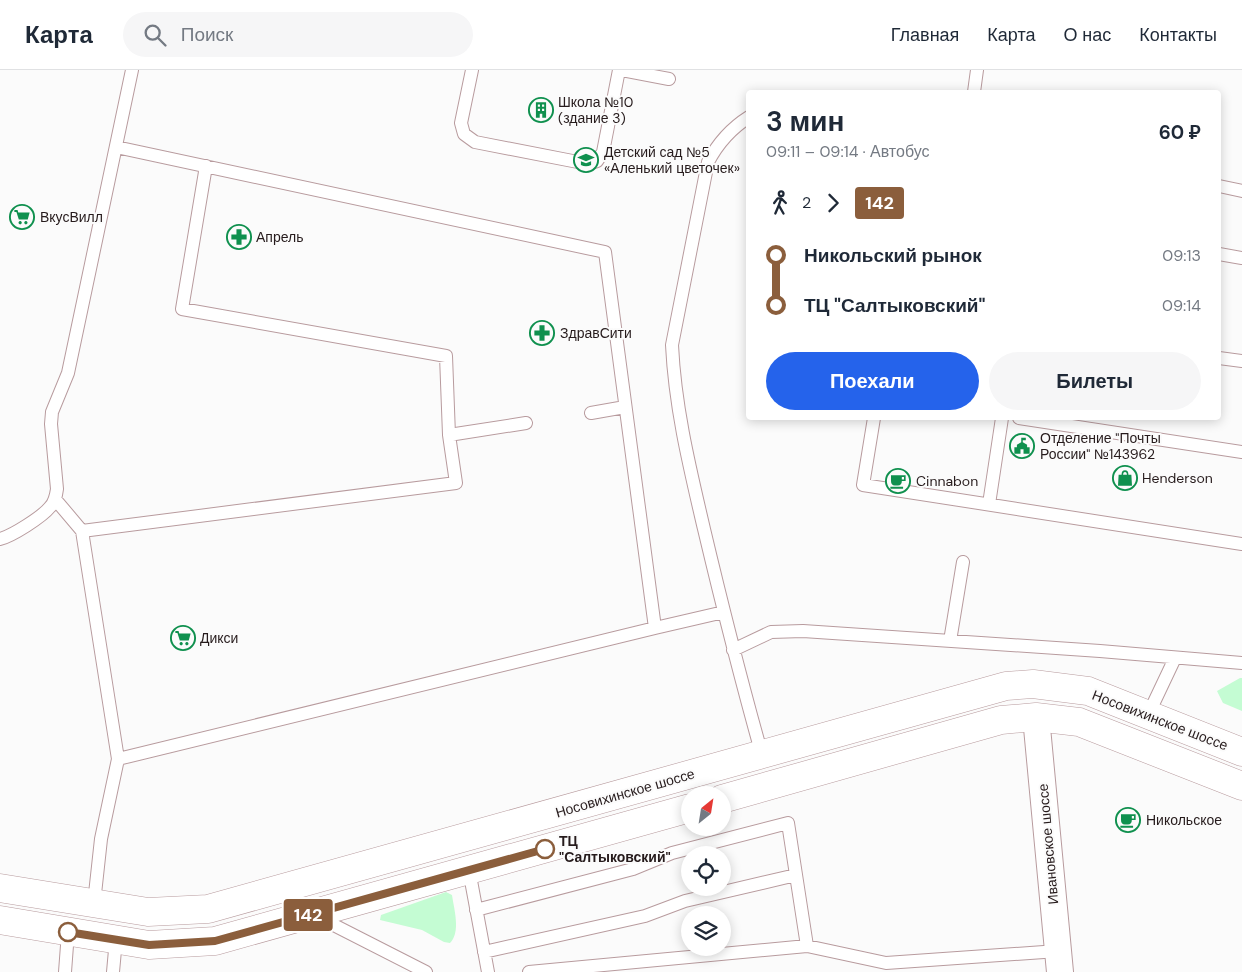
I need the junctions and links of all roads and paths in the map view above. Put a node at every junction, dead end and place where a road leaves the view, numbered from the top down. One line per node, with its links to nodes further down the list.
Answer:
1 (132, 70): 8 (lane)
2 (472, 70): 3 (lane)
3 (621, 70): 5 (lane)
4 (977, 70): 6 (lane)
5 (669, 79)
6 (974, 90)
7 (746, 119): 30 (lane)
8 (116, 147): 9 (lane); 24 (lane)
9 (206, 166): 16 (lane); 22 (lane)
10 (1221, 186): 11 (lane)
11 (1242, 191)
12 (1221, 254): 13 (lane)
13 (1242, 258)
14 (1221, 358): 15 (lane)
15 (1242, 361)
16 (626, 407): 17 (lane); 31 (lane)
17 (591, 413)
18 (874, 420): 25 (lane)
19 (1002, 420): 25 (lane)
20 (1033, 420): 23 (lane)
21 (526, 423): 22 (lane)
22 (449, 435): 26 (lane)
23 (1242, 452)
24 (55, 499): 26 (lane); 27 (lane)
25 (989, 504): 28 (lane)
26 (82, 530): 40 (lane)
27 (0, 539)
28 (1242, 544)
29 (963, 562): 32 (lane)
30 (724, 612): 31 (lane); 33 (lane)
31 (655, 628): 40 (lane)
32 (950, 641): 33 (lane); 34 (lane)
33 (733, 650): 39 (lane)
34 (1175, 658): 35 (lane); 36 (lane)
35 (1242, 663)
36 (1148, 715): 38 (main road, Носовихинское шоссе); 39 (main road, Носовихинское шоссе)
37 (1036, 717): 41 (main road); 42 (main road); 55 (street, Ивановское шоссе)
38 (1242, 752)
39 (762, 755): 47 (main road, Носовихинское шоссе)
40 (118, 759): 47 (lane)
41 (1242, 786)
42 (731, 796)
43 (681, 811): 44 (main road)
44 (469, 870): 48 (lane); 49 (main road)
45 (796, 875): 48 (lane); 53 (lane); 54 (lane)
46 (0, 888): 47 (main road, Носовихинское шоссе)
47 (94, 903)
48 (476, 910): 54 (lane)
49 (312, 914): 52 (main road); 59 (lane)
50 (0, 920): 51 (main road)
51 (68, 932): 52 (main road); 57 (lane)
52 (116, 939): 58 (lane)
53 (806, 946): 56 (lane); 61 (lane)
54 (484, 952): 60 (lane)
55 (1059, 961): 56 (lane)
56 (886, 967)
57 (66, 972)
58 (113, 972)
59 (426, 972)
60 (488, 972)
61 (529, 972)

